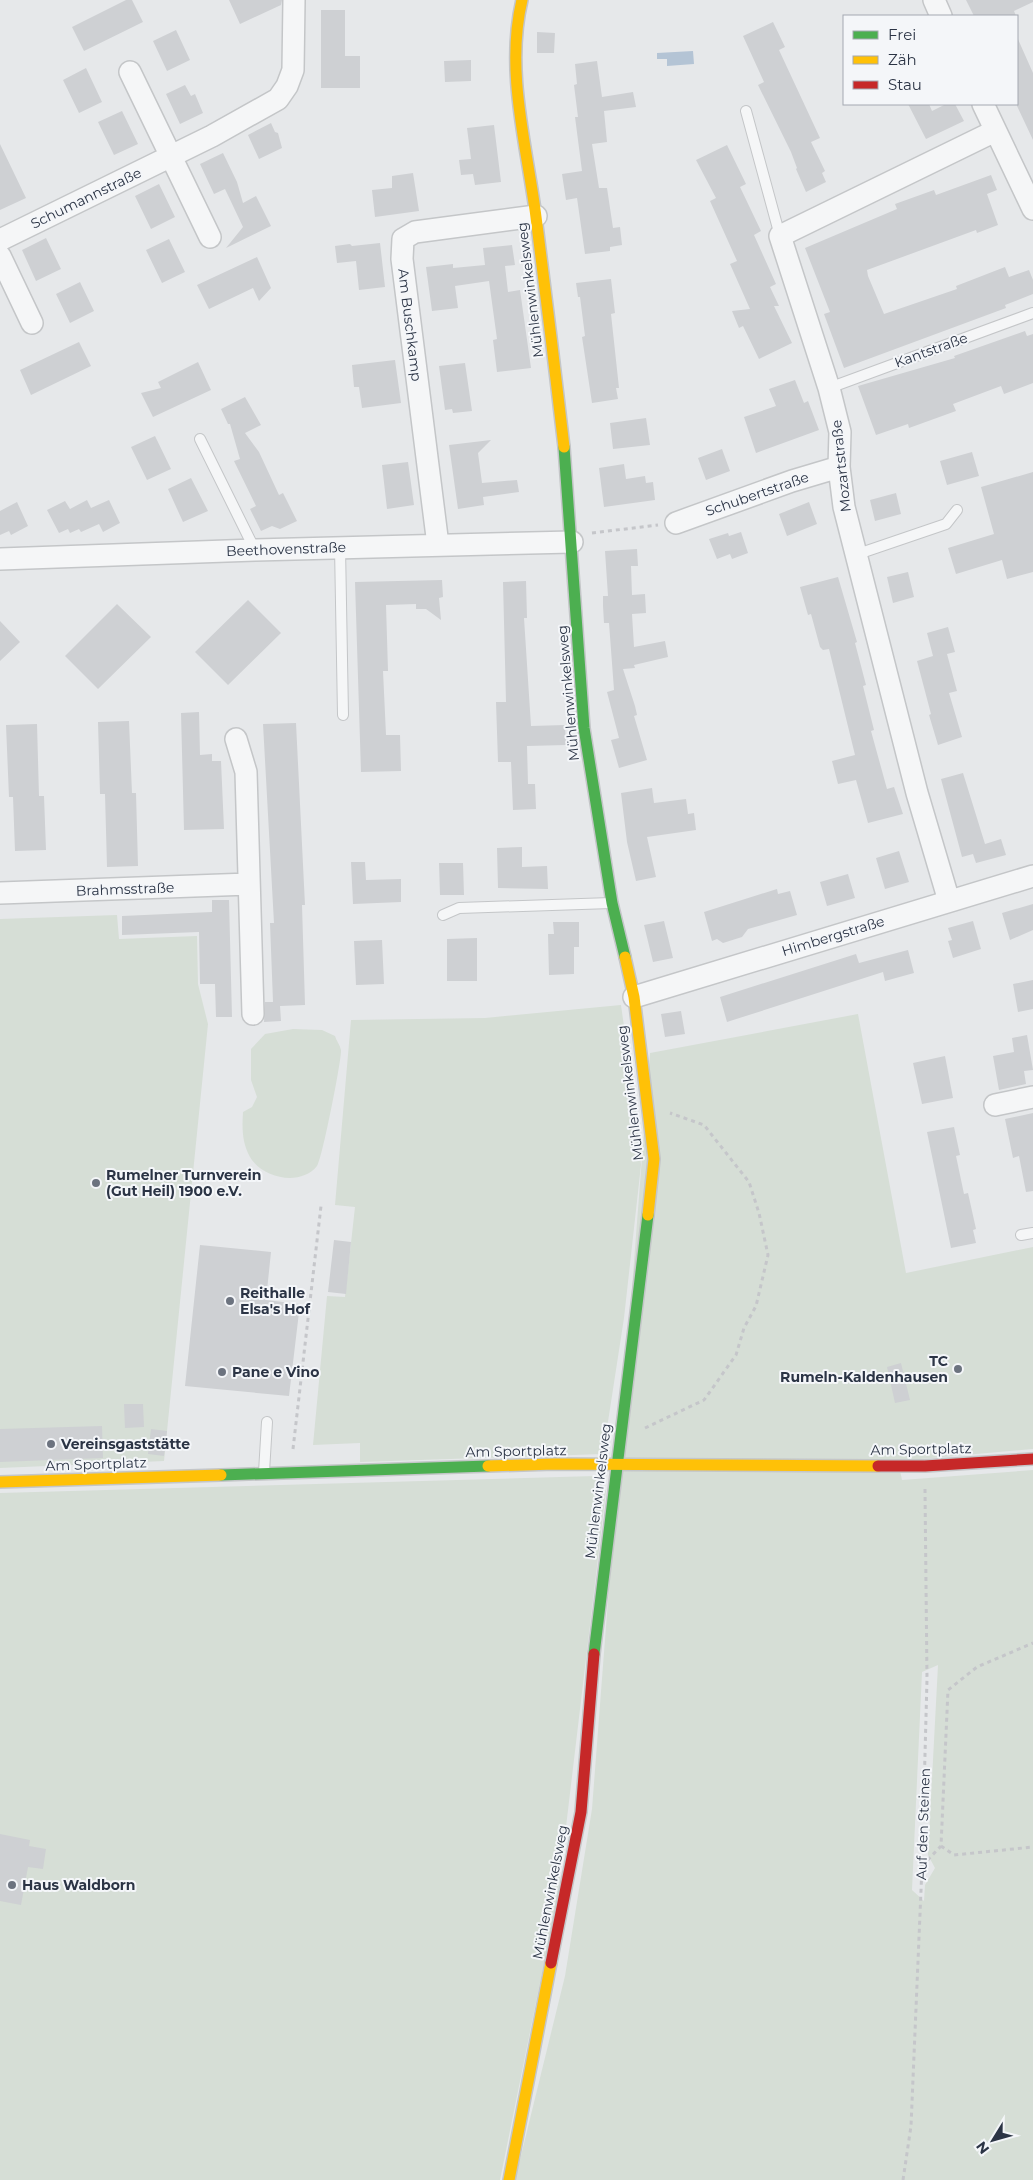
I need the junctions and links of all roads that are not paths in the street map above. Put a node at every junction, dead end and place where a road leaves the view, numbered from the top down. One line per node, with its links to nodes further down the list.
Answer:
1 (294, 0): 9 (street, Schumannstraße)
2 (522, 0): 11 (street, Mühlenwinkelsweg)
3 (934, 0): 4 (street)
4 (941, 15)
5 (130, 72): 9 (street)
6 (982, 105): 8 (street)
7 (746, 111): 12 (lane)
8 (995, 131): 10 (street); 12 (street)
9 (171, 157): 13 (street); 14 (street, Schumannstraße)
10 (1033, 209)
11 (536, 216): 23 (street, Mühlenwinkelsweg); 24 (street, Am Buschkamp)
12 (780, 236): 18 (street, Mozartstraße)
13 (210, 237)
14 (0, 240)
15 (0, 256): 17 (street)
16 (1033, 312): 18 (lane, Kantstraße)
17 (32, 323)
18 (830, 388): 20 (street, Mozartstraße)
19 (200, 439): 26 (lane)
20 (839, 467): 22 (street, Schubertstraße); 27 (street, Mozartstraße)
21 (957, 510): 27 (lane)
22 (676, 524)
23 (572, 539): 24 (street, Beethovenstraße); 35 (street, Mühlenwinkelsweg)
24 (438, 545): 25 (street, Beethovenstraße)
25 (340, 547): 26 (street, Beethovenstraße); 29 (lane)
26 (254, 550): 28 (street, Beethovenstraße)
27 (856, 555): 34 (street, Mozartstraße)
28 (0, 559)
29 (343, 715)
30 (236, 739): 32 (street)
31 (1033, 876): 34 (street, Himbergstraße)
32 (249, 884): 33 (street, Brahmsstraße); 38 (street)
33 (0, 894)
34 (948, 900): 37 (street, Himbergstraße)
35 (612, 903): 36 (lane); 37 (street, Mühlenwinkelsweg)
36 (443, 915)
37 (634, 997): 45 (street, Mühlenwinkelsweg)
38 (253, 1014)
39 (1033, 1097): 40 (street)
40 (995, 1105)
41 (1033, 1233): 42 (lane)
42 (1021, 1235)
43 (267, 1422): 46 (lane)
44 (1033, 1459): 45 (street, Am Sportplatz)
45 (616, 1465): 46 (street, Am Sportplatz); 48 (street, Mühlenwinkelsweg)
46 (264, 1473): 47 (street, Am Sportplatz)
47 (0, 1482)
48 (509, 2180)

